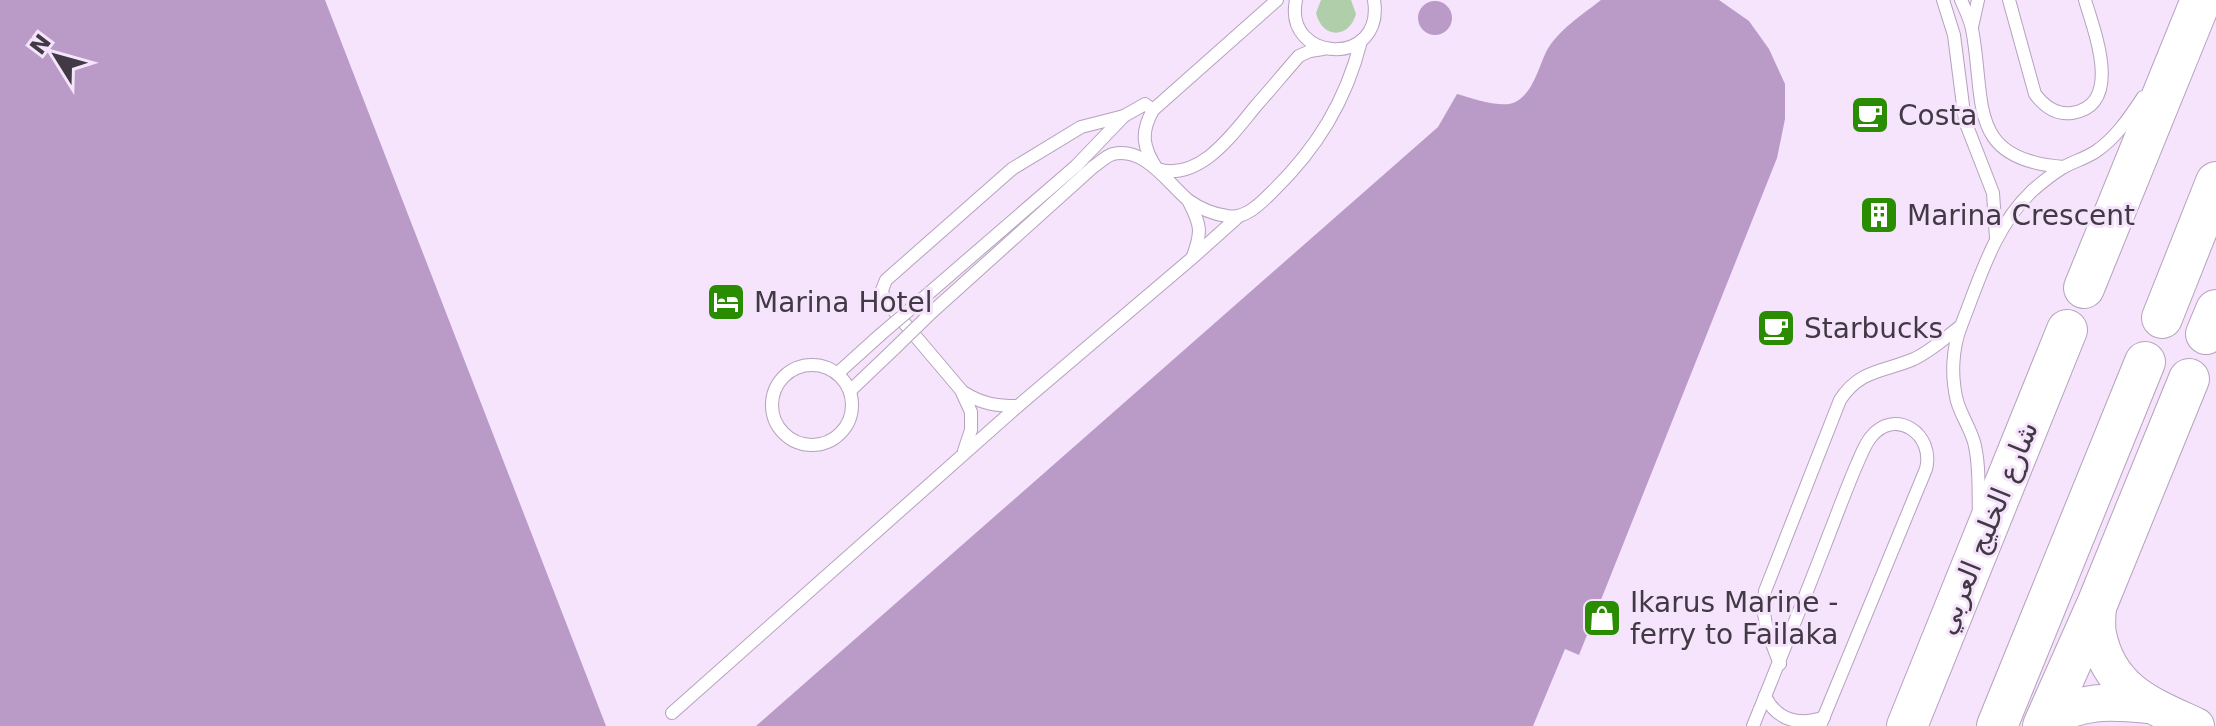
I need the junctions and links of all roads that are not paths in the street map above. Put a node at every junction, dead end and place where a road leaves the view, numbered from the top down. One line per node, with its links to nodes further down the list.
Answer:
1 (1277, 0): 13 (lane)
2 (1296, 0): 12 (lane)
3 (1943, 0): 20 (lane)
4 (1961, 0): 10 (lane)
5 (1978, 0): 10 (lane)
6 (2009, 0): 7 (lane)
7 (2085, 0)
8 (1377, 4): 11 (lane)
9 (2197, 10): 15 (lane); 22 (main road)
10 (1972, 27): 15 (lane)
11 (1361, 41): 12 (lane); 19 (lane)
12 (1323, 49): 16 (lane)
13 (1153, 110): 14 (lane); 16 (lane)
14 (1124, 116): 27 (lane, bridge); 30 (lane)
15 (2064, 167): 20 (lane)
16 (1157, 169): 18 (lane); 29 (lane, bridge)
17 (2216, 182): 23 (main road)
18 (1188, 200): 19 (lane); 21 (lane)
19 (1239, 216): 21 (lane)
20 (1996, 238): 24 (lane)
21 (1191, 259): 31 (lane)
22 (2084, 288)
23 (2162, 318)
24 (1961, 326): 33 (lane); 35 (lane)
25 (2067, 330): 33 (main road, شارع الخليج العربي)
26 (2145, 362): 43 (main road)
27 (838, 373): 29 (lane); 29 (lane)
28 (2189, 379): 34 (main road)
29 (851, 390)
30 (961, 390): 31 (lane); 32 (lane)
31 (1018, 406): 32 (lane)
32 (962, 457): 38 (lane)
33 (1980, 548): 42 (main road, شارع الخليج العربي)
34 (2098, 602): 37 (street); 40 (main road)
35 (1780, 664): 36 (lane); 39 (lane)
36 (1765, 696): 39 (lane); 41 (lane)
37 (2149, 705): 40 (street); 44 (street)
38 (672, 713)
39 (1822, 722)
40 (2044, 723)
41 (1753, 726)
42 (1907, 726)
43 (1997, 726)
44 (2196, 726)

